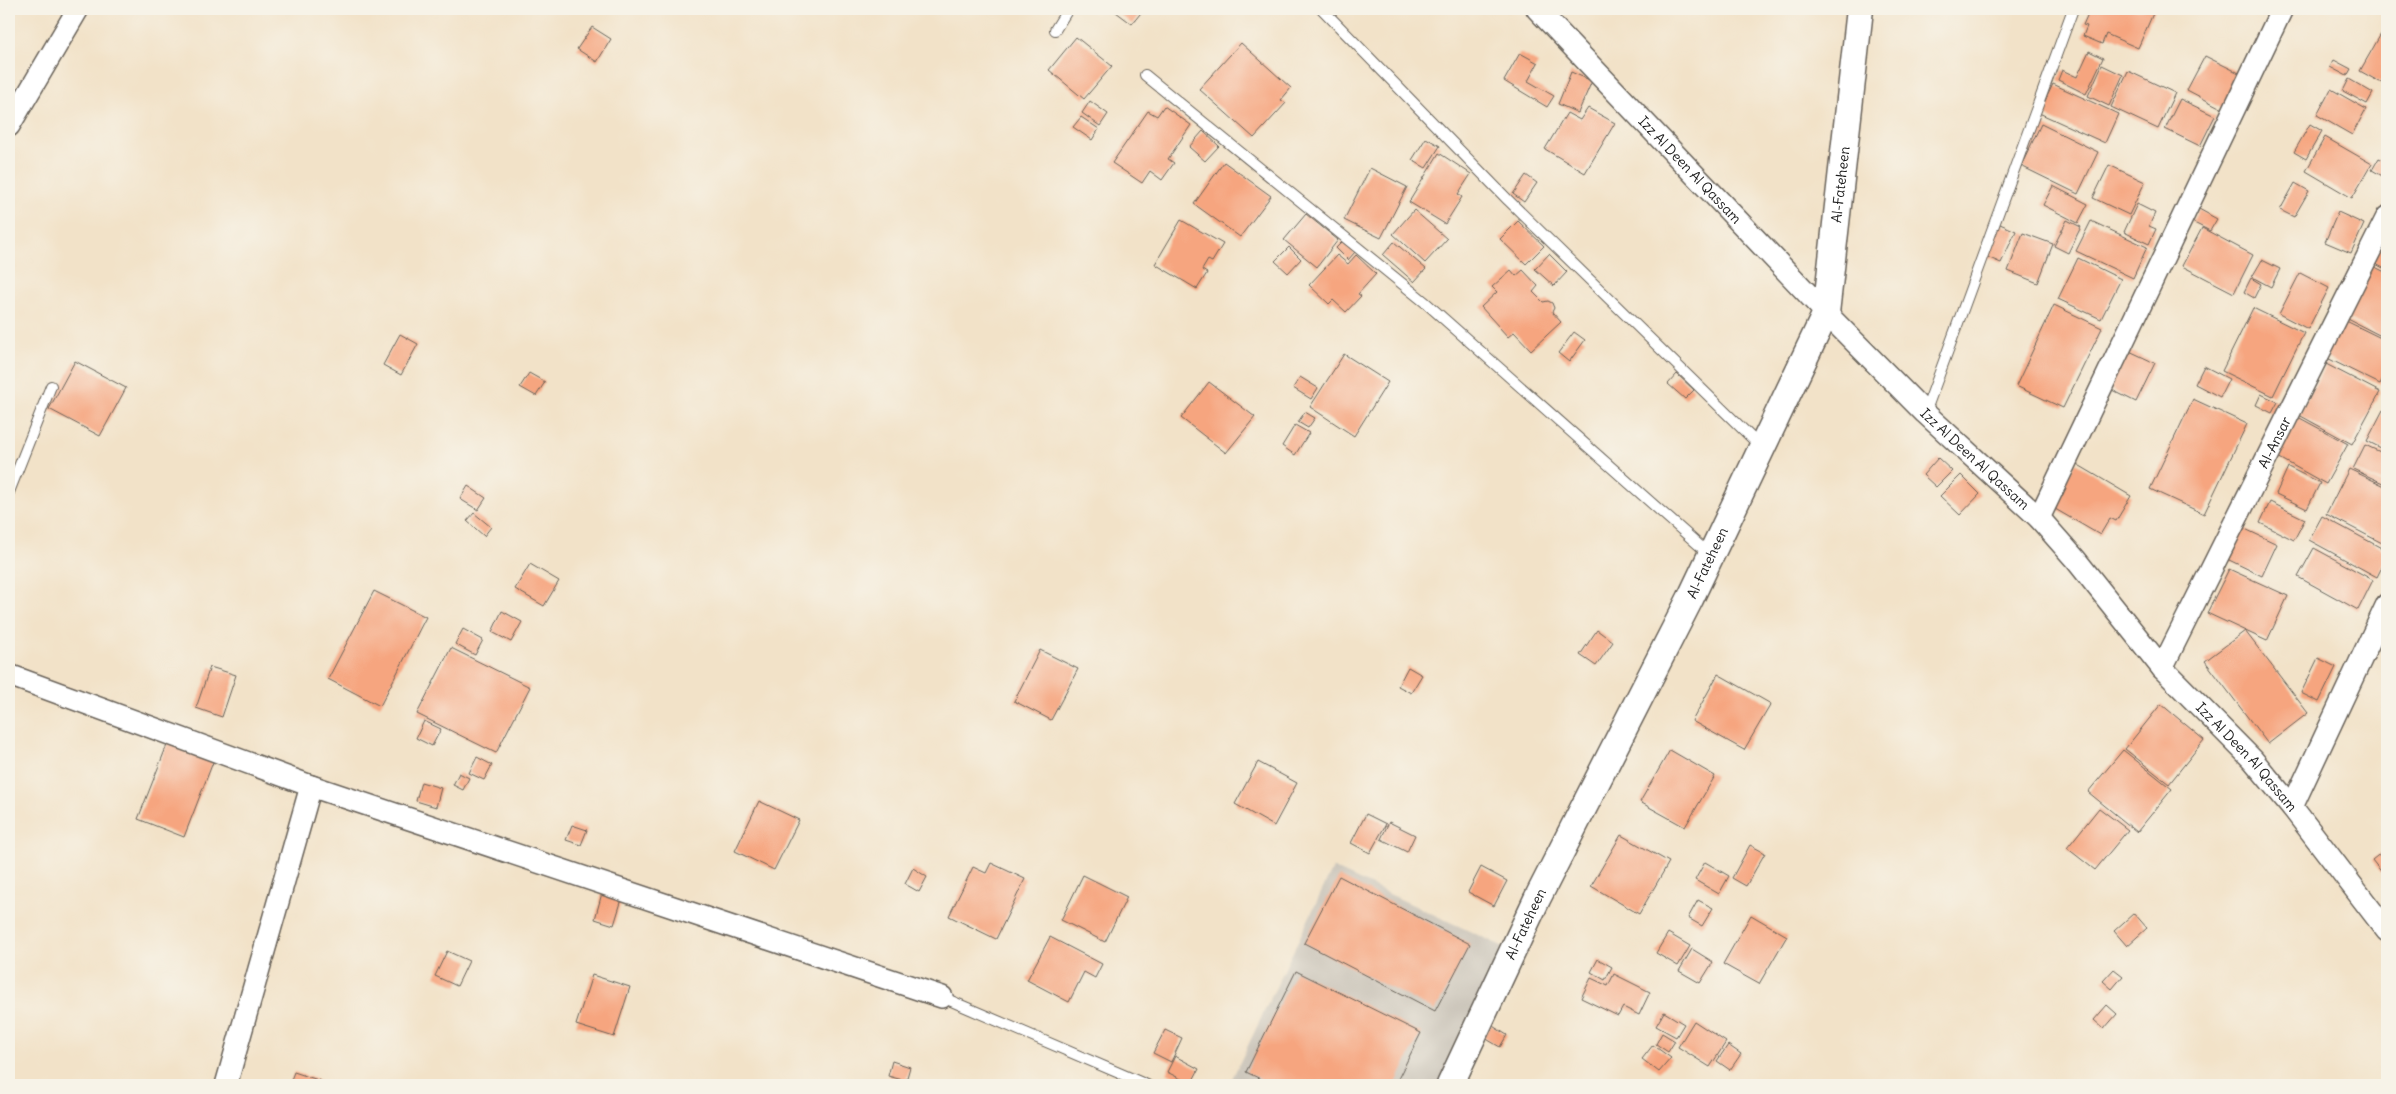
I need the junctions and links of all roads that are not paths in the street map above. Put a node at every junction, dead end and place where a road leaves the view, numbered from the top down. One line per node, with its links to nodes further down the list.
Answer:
1 (78, 9): 10 (street)
2 (1068, 9): 8 (lane)
3 (1322, 9): 15 (lane)
4 (1537, 9): 12 (street, Izz Al Deen Al Qassam)
5 (1860, 9): 12 (street, Al-Fateheen)
6 (2073, 9): 14 (lane)
7 (2282, 9): 17 (street)
8 (1055, 30)
9 (1145, 75): 18 (lane)
10 (9, 124)
11 (2387, 217): 20 (street, Al-Ansar)
12 (1826, 313): 14 (street, Izz Al Deen Al Qassam); 15 (street, Al-Fateheen)
13 (51, 386): 16 (lane)
14 (1925, 413): 17 (street, Izz Al Deen Al Qassam)
15 (1761, 448): 18 (street, Al-Fateheen)
16 (9, 492)
17 (2038, 518): 20 (street, Izz Al Deen Al Qassam)
18 (1710, 555): 28 (street, Al-Fateheen)
19 (2387, 604): 23 (street)
20 (2162, 668): 23 (street, Izz Al Deen Al Qassam)
21 (9, 675): 22 (street)
22 (311, 786): 25 (street); 26 (street)
23 (2292, 807): 24 (street, Izz Al Deen Al Qassam)
24 (2387, 930)
25 (942, 997): 27 (lane)
26 (226, 1085)
27 (1147, 1085)
28 (1450, 1085)

